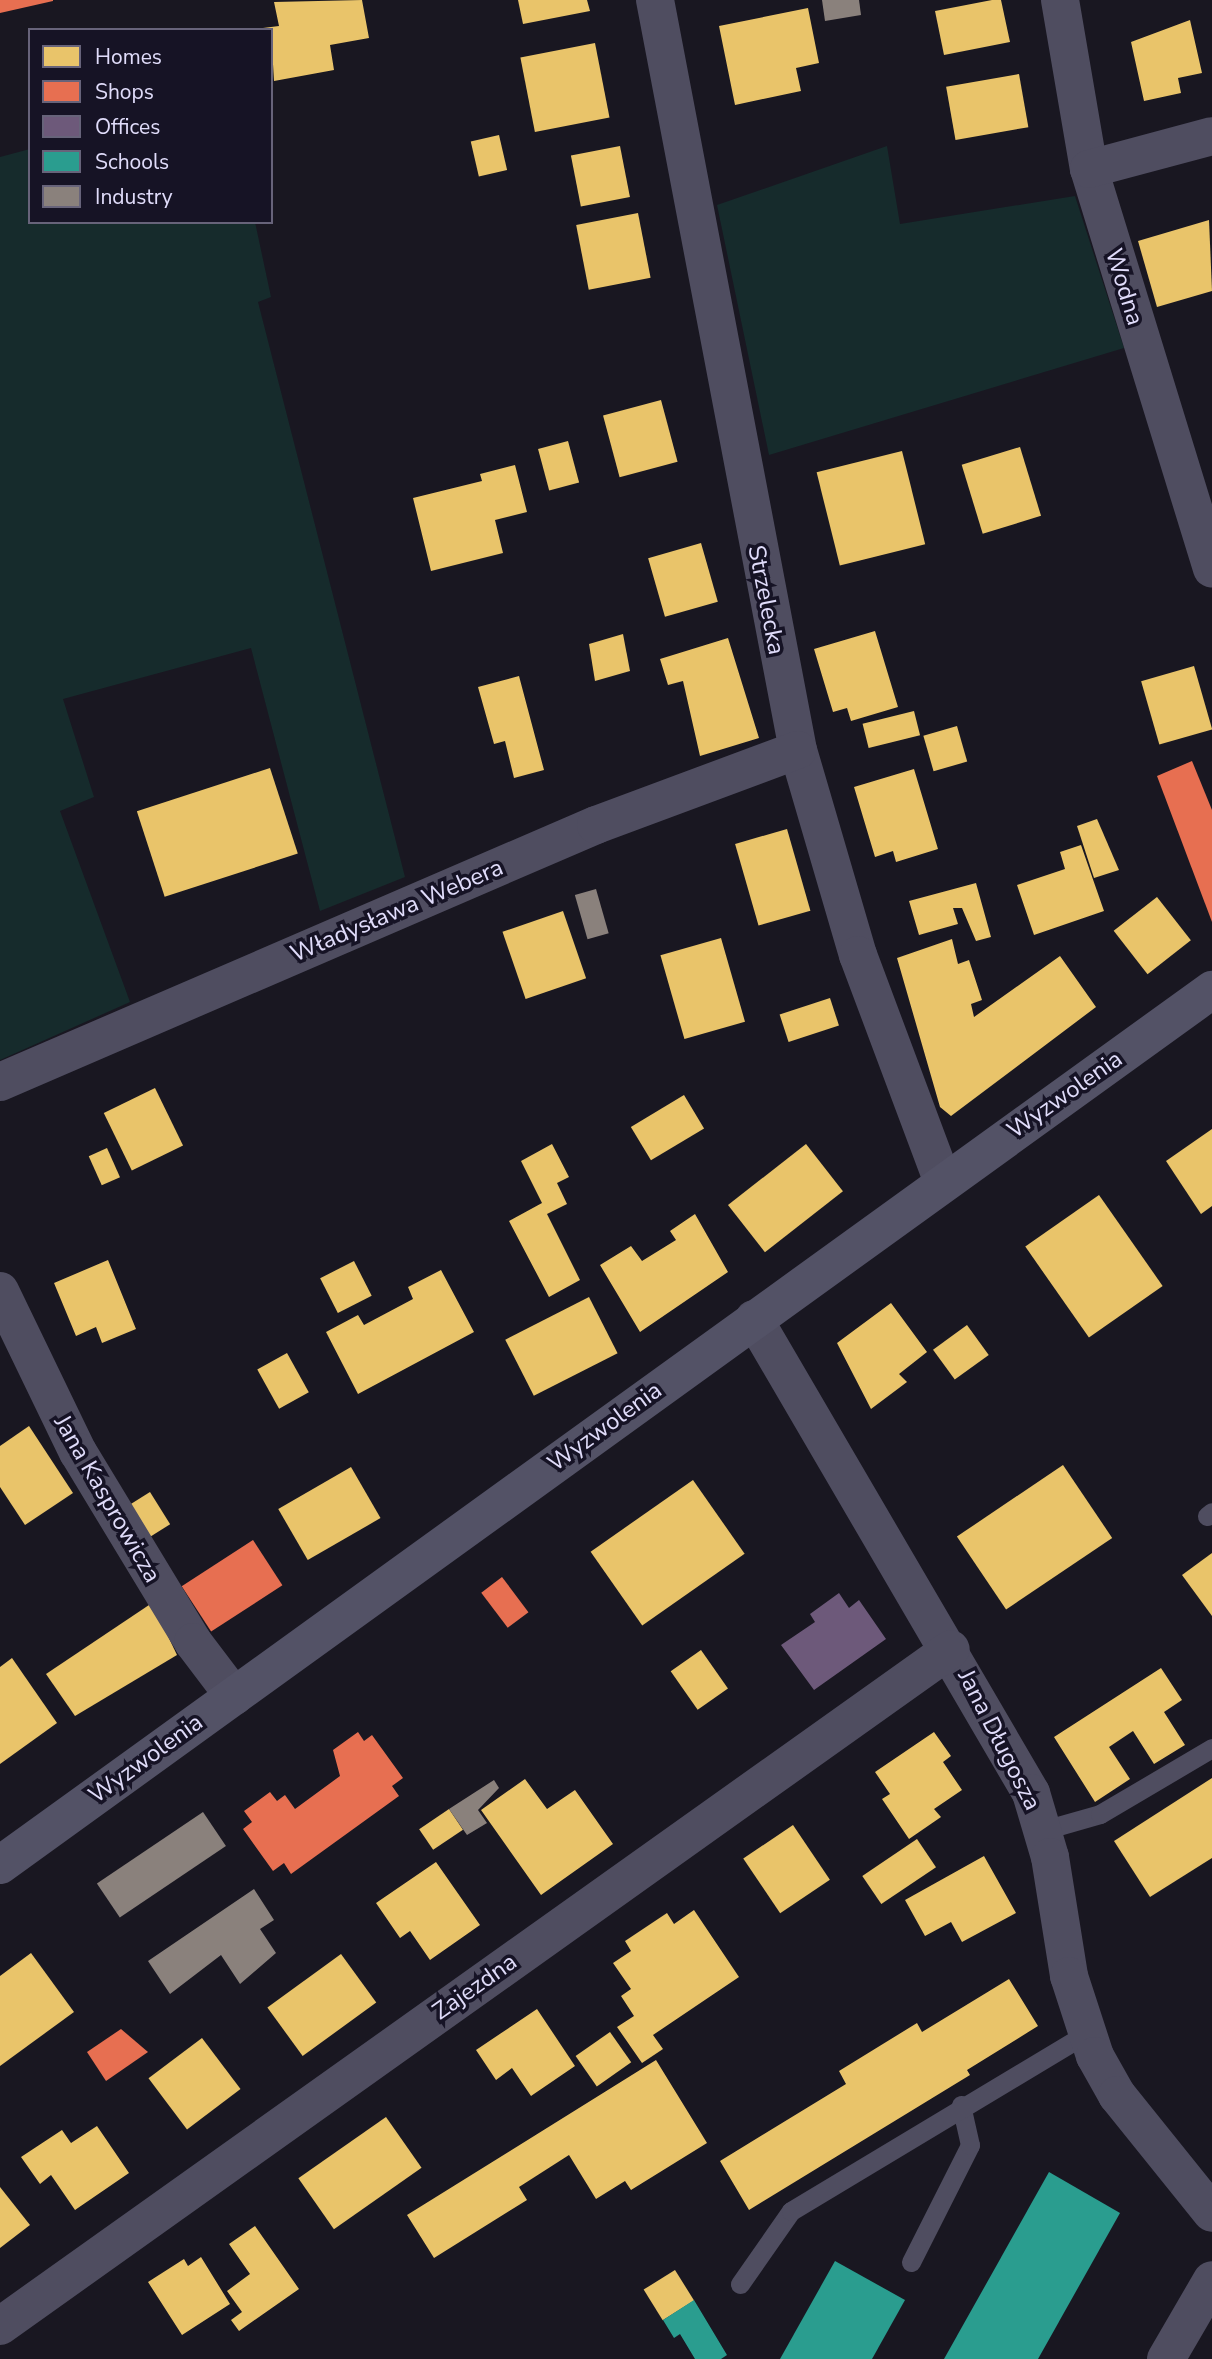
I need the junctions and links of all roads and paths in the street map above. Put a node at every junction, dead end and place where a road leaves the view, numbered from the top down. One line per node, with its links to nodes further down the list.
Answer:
1 (655, 0): 6 (street, Strzelecka)
2 (1060, 0): 4 (street, Wodna)
3 (1212, 136): 4 (street)
4 (1089, 169): 5 (street, Wodna)
5 (1212, 568)
6 (798, 750): 8 (street, Władysława Webera); 9 (street, Strzelecka)
7 (1212, 990): 9 (main road, Wyzwolenia)
8 (0, 1082)
9 (943, 1182): 11 (main road, Wyzwolenia)
10 (0, 1291): 13 (street, Jana Kasprowicza)
11 (754, 1320): 12 (street, Jana Długosza); 13 (main road, Wyzwolenia)
12 (951, 1649): 15 (street, Jana Długosza); 23 (street, Zajezdna)
13 (234, 1696): 16 (main road, Wyzwolenia)
14 (1212, 1748): 15 (lane)
15 (1044, 1830): 17 (street, Jana Długosza)
16 (0, 1865)
17 (1086, 2034): 18 (lane); 19 (street, Jana Długosza)
18 (961, 2105): 20 (lane); 22 (lane)
19 (1212, 2213)
20 (911, 2262)
21 (1212, 2280): 24 (street)
22 (740, 2284)
23 (0, 2326)
24 (1166, 2359)

